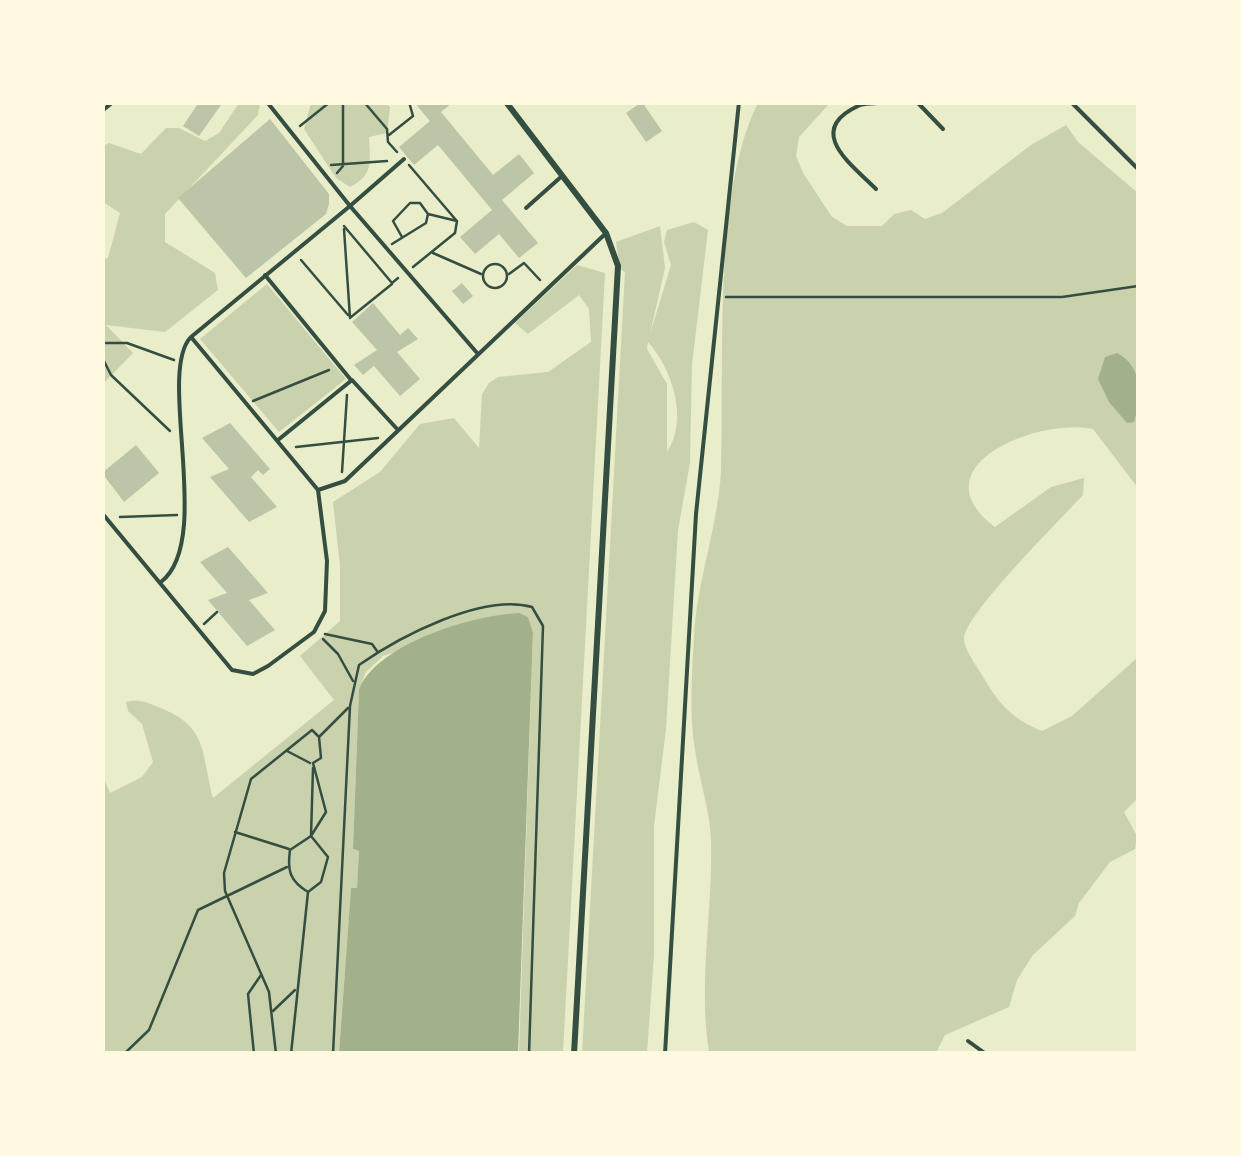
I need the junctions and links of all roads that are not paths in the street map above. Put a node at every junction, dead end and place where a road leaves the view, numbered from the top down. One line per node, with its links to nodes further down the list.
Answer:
1 (113, 102): 8 (lane)
2 (267, 102): 14 (lane)
3 (506, 102): 12 (street)
4 (739, 102): 28 (lane)
5 (882, 102): 13 (lane)
6 (917, 102): 9 (lane)
7 (1073, 103): 11 (lane)
8 (102, 111)
9 (943, 129)
10 (404, 160): 14 (lane)
11 (1138, 169)
12 (562, 176): 15 (lane); 16 (street)
13 (876, 189)
14 (350, 206): 17 (lane); 19 (lane)
15 (526, 208)
16 (606, 233): 19 (lane); 27 (street)
17 (265, 275): 18 (lane); 20 (lane)
18 (191, 336): 22 (lane); 25 (lane)
19 (478, 354): 21 (lane)
20 (350, 382): 21 (lane); 22 (lane)
21 (398, 430): 23 (lane)
22 (278, 440): 23 (lane)
23 (318, 490): 25 (lane)
24 (104, 515): 25 (lane)
25 (161, 582)
26 (968, 1040): 29 (lane)
27 (574, 1054)
28 (666, 1054)
29 (986, 1054)

